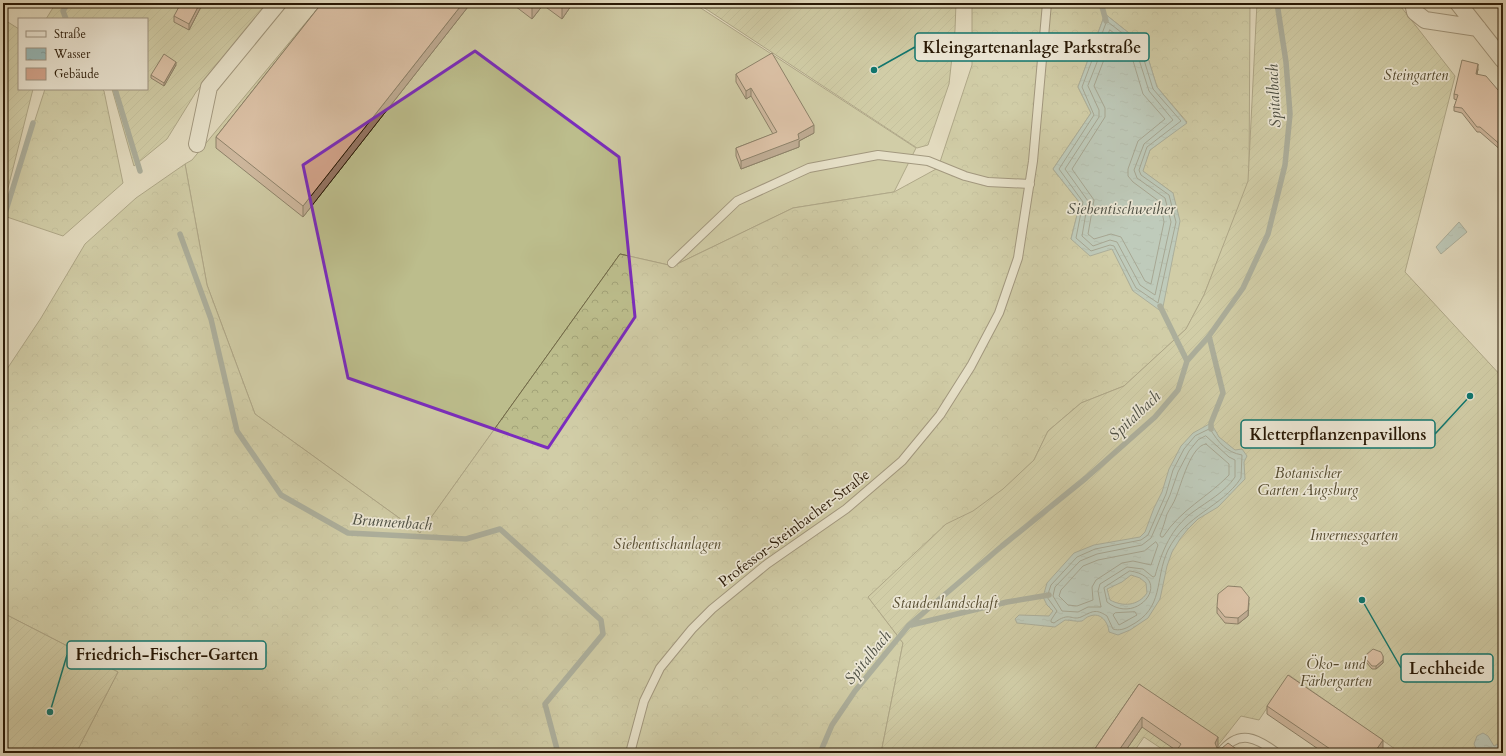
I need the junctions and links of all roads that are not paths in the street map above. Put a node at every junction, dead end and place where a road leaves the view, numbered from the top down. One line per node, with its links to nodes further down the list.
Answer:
1 (278, 3): 7 (street)
2 (1047, 3): 8 (lane, Professor-Steinbacher-Straße)
3 (1412, 3): 5 (street)
4 (1458, 3): 5 (street)
5 (1478, 28): 6 (street)
6 (1503, 60)
7 (197, 144)
8 (1030, 184): 9 (lane); 10 (lane, Professor-Steinbacher-Straße)
9 (672, 263)
10 (630, 753)
11 (1139, 753): 12 (lane)
12 (1144, 753)
13 (1220, 753): 14 (lane)
14 (1278, 753)

